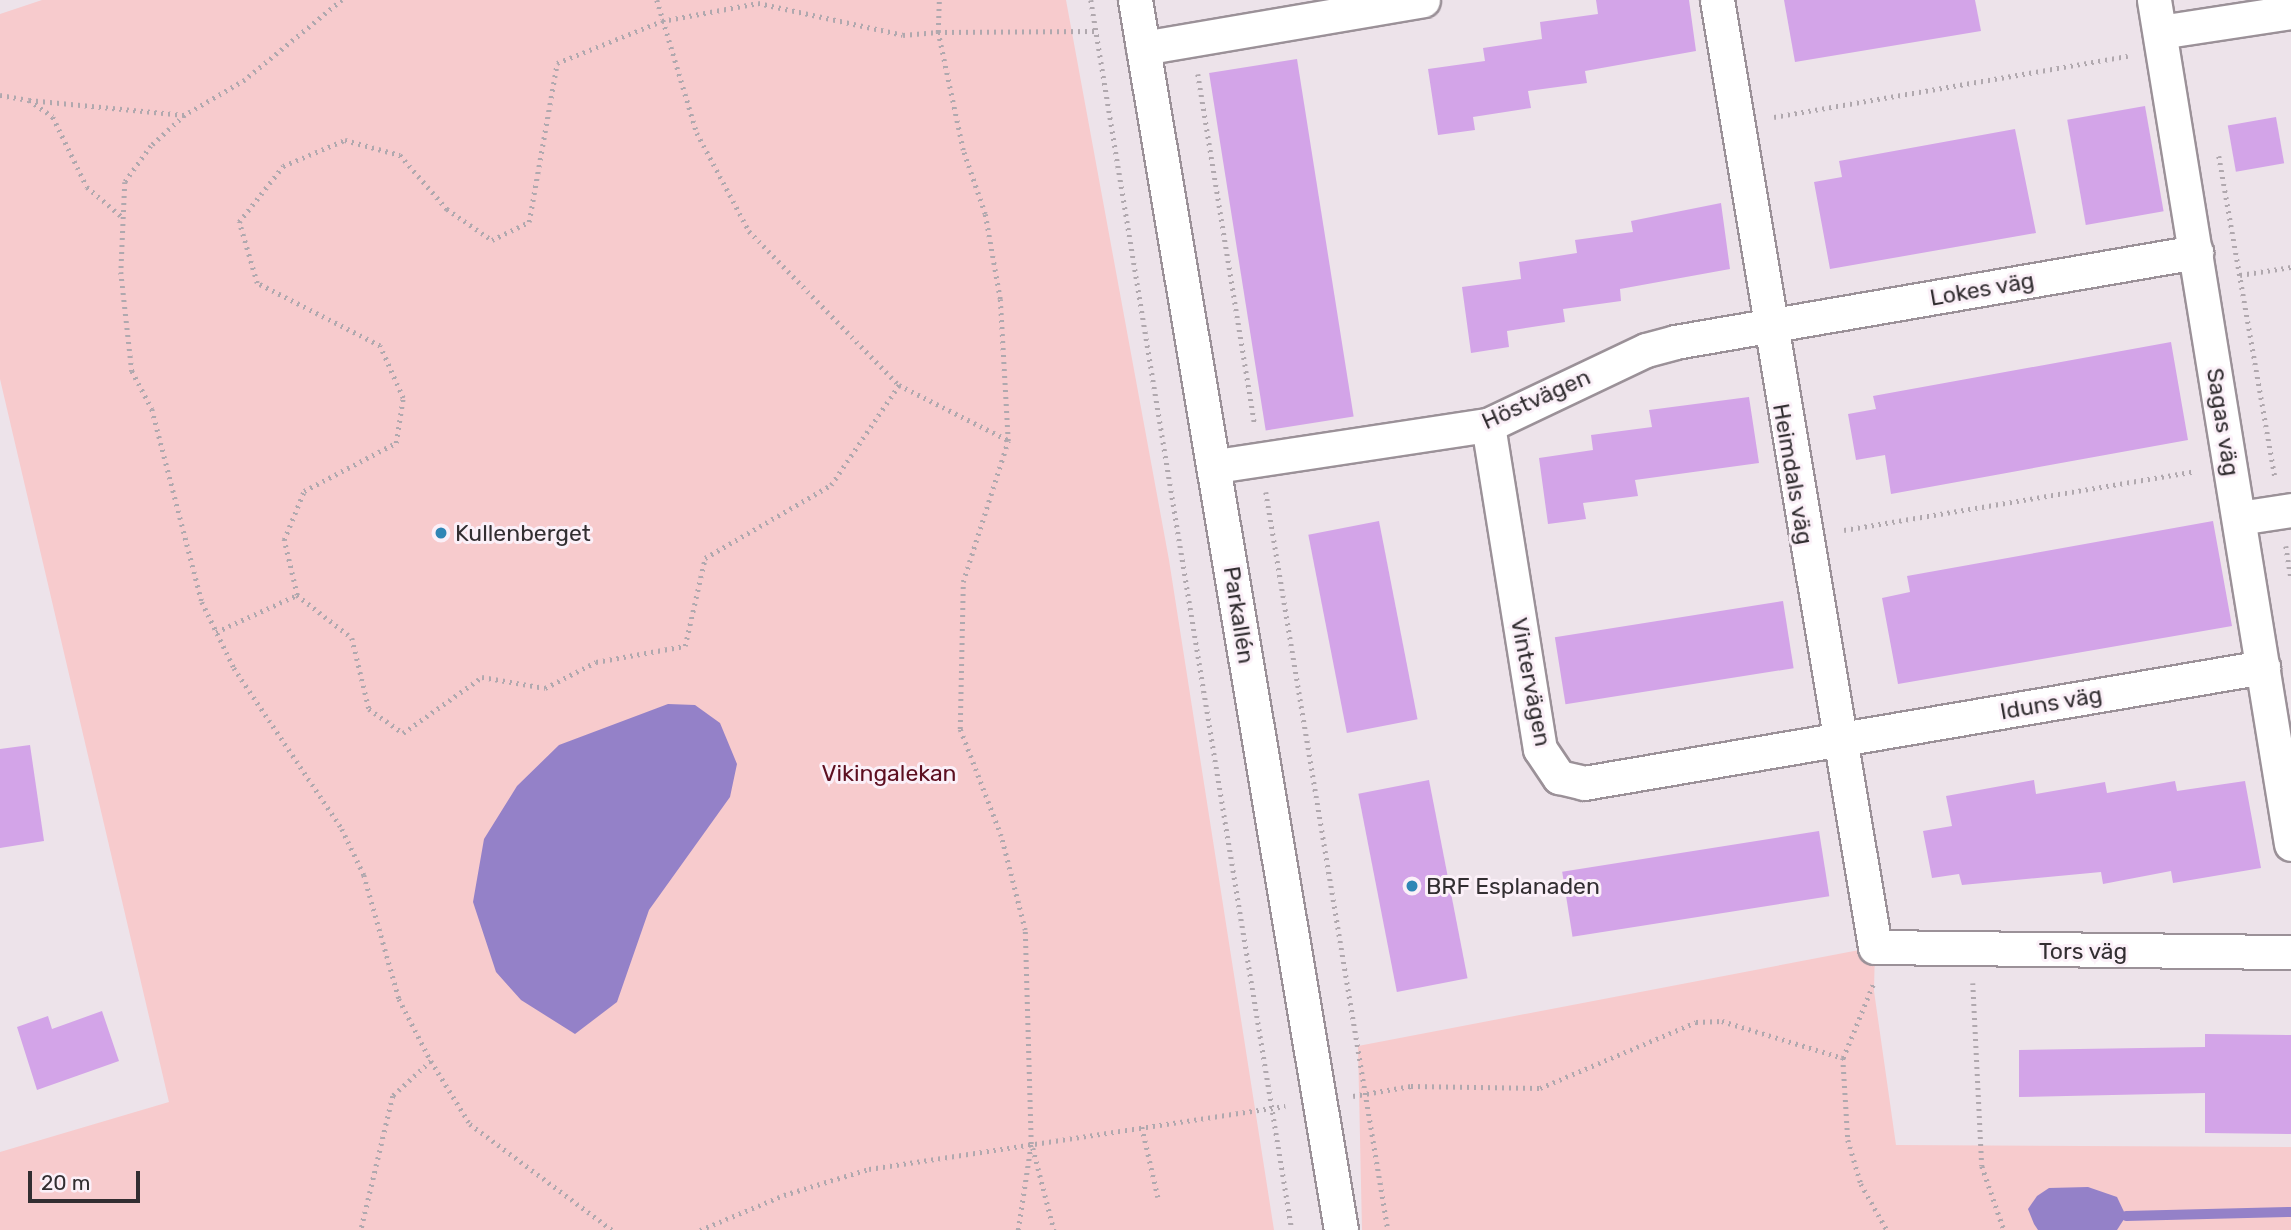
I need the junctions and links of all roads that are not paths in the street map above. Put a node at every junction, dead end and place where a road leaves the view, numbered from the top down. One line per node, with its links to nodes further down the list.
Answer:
1 (1135, 0): 6 (street, Parkallén)
2 (1423, 0): 6 (street)
3 (1717, 0): 8 (street, Heimdals väg)
4 (2291, 12): 5 (street)
5 (2159, 27): 7 (street, Sagas väg)
6 (1143, 48): 10 (street, Parkallén)
7 (2196, 252): 8 (street, Lokes väg); 12 (street, Sagas väg)
8 (1768, 326): 9 (street, Höstvägen); 14 (street, Heimdals väg)
9 (1488, 425): 10 (street, Höstvägen); 14 (street, Vintervägen)
10 (1216, 466): 18 (street, Parkallén)
11 (2286, 510): 12 (street)
12 (2239, 518): 13 (street, Sagas väg)
13 (2263, 667): 14 (street, Iduns väg); 15 (street, Sagas väg)
14 (1840, 737): 16 (street, Heimdals väg)
15 (2291, 844)
16 (1875, 947): 17 (street, Tors väg)
17 (2291, 952)
18 (1340, 1230)

